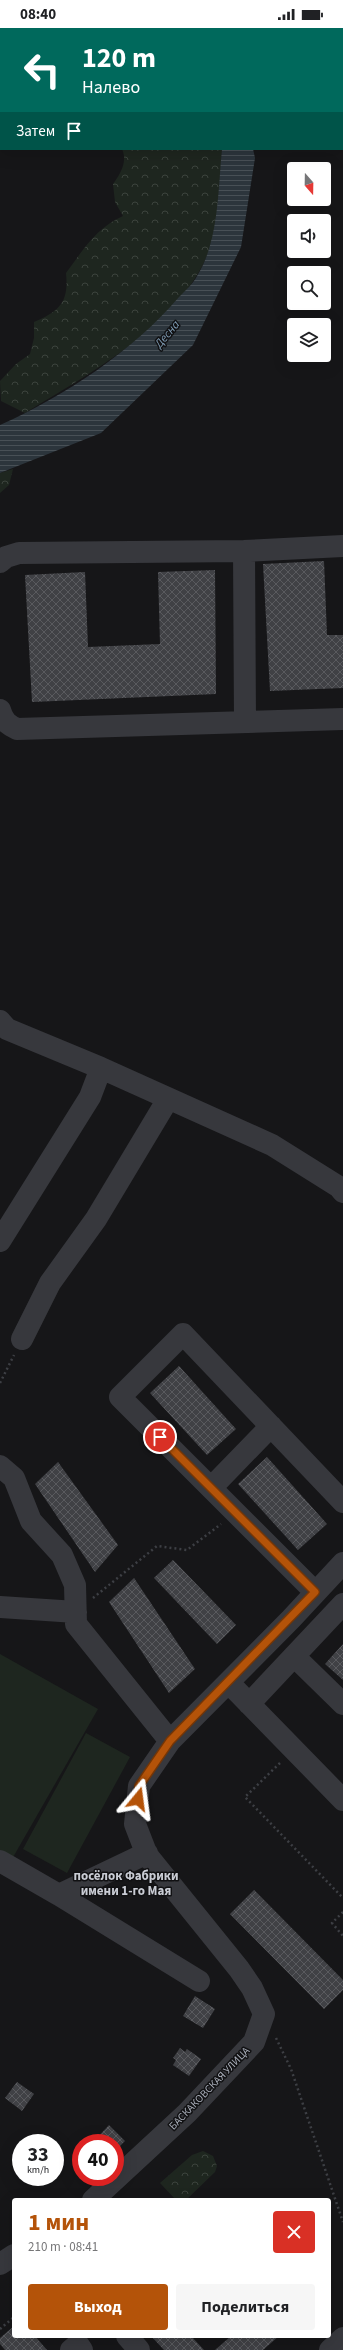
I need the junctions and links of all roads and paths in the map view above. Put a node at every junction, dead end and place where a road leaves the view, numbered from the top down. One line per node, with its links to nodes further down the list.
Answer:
1 (343, 546): 2 (street)
2 (244, 551): 3 (street); 6 (street)
3 (0, 562)
4 (0, 710): 6 (street)
5 (343, 719): 6 (street)
6 (245, 722)
7 (2, 1030): 8 (street)
8 (101, 1068): 9 (street); 11 (street)
9 (168, 1099): 10 (street); 12 (street)
10 (343, 1192)
11 (0, 1241)
12 (22, 1339): 13 (path)
13 (0, 1383)
14 (271, 1426): 16 (street); 16 (street); 17 (street)
15 (0, 1466): 23 (street)
16 (211, 1488): 18 (street)
17 (343, 1502)
18 (236, 1513): 20 (street); 23 (path)
19 (343, 1563): 20 (street)
20 (315, 1592): 25 (street)
21 (343, 1604): 24 (street)
22 (0, 1606): 23 (street)
23 (76, 1612): 28 (street)
24 (294, 1656): 26 (street); 27 (street)
25 (229, 1683): 26 (street); 28 (street)
26 (249, 1704): 29 (street)
27 (343, 1704)
28 (170, 1741): 31 (street)
29 (294, 1750): 30 (street); 34 (path)
30 (343, 1800)
31 (147, 1853): 33 (street); 38 (street)
32 (0, 1861): 33 (street)
33 (59, 1894): 37 (street)
34 (343, 1898)
35 (343, 1912): 36 (path)
36 (343, 1936)
37 (199, 1981)
38 (264, 2014): 39 (street, БАСКАКОВСКАЯ УЛИЦА); 40 (path)
39 (95, 2198)
40 (343, 2222)
41 (12, 2256): 42 (street)
42 (0, 2264)
43 (12, 2319): 44 (path)
44 (0, 2329)
45 (129, 2338): 48 (street)
46 (71, 2350): 47 (street)
47 (82, 2350)
48 (139, 2350)

